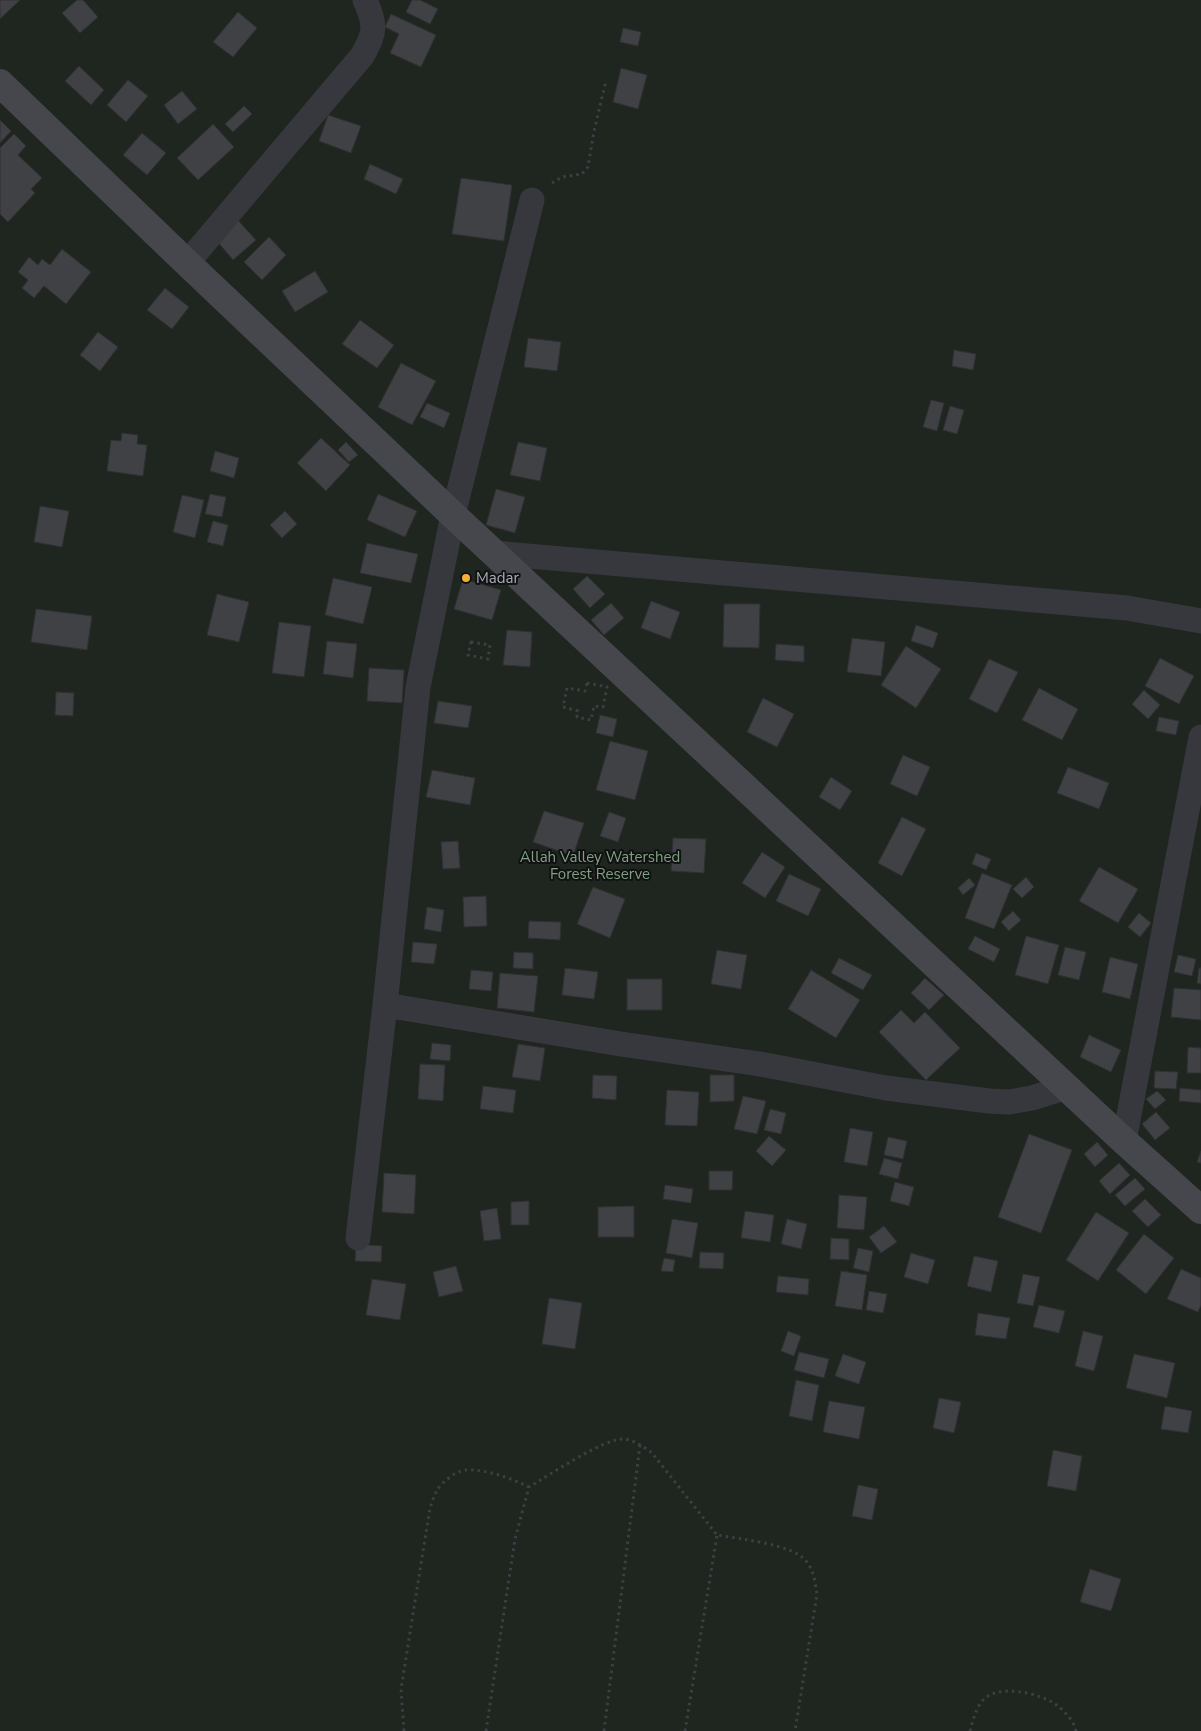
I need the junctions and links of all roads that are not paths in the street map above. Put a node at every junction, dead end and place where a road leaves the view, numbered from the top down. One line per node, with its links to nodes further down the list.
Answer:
1 (365, 0): 4 (street)
2 (0, 83): 4 (street)
3 (532, 200): 5 (street)
4 (187, 263): 5 (street)
5 (453, 515): 6 (street); 9 (street)
6 (494, 553): 7 (street); 10 (street)
7 (1201, 621)
8 (1201, 737): 11 (street)
9 (385, 1005): 10 (street); 13 (street)
10 (1067, 1086): 11 (street)
11 (1124, 1141): 12 (street)
12 (1201, 1210)
13 (358, 1238)

